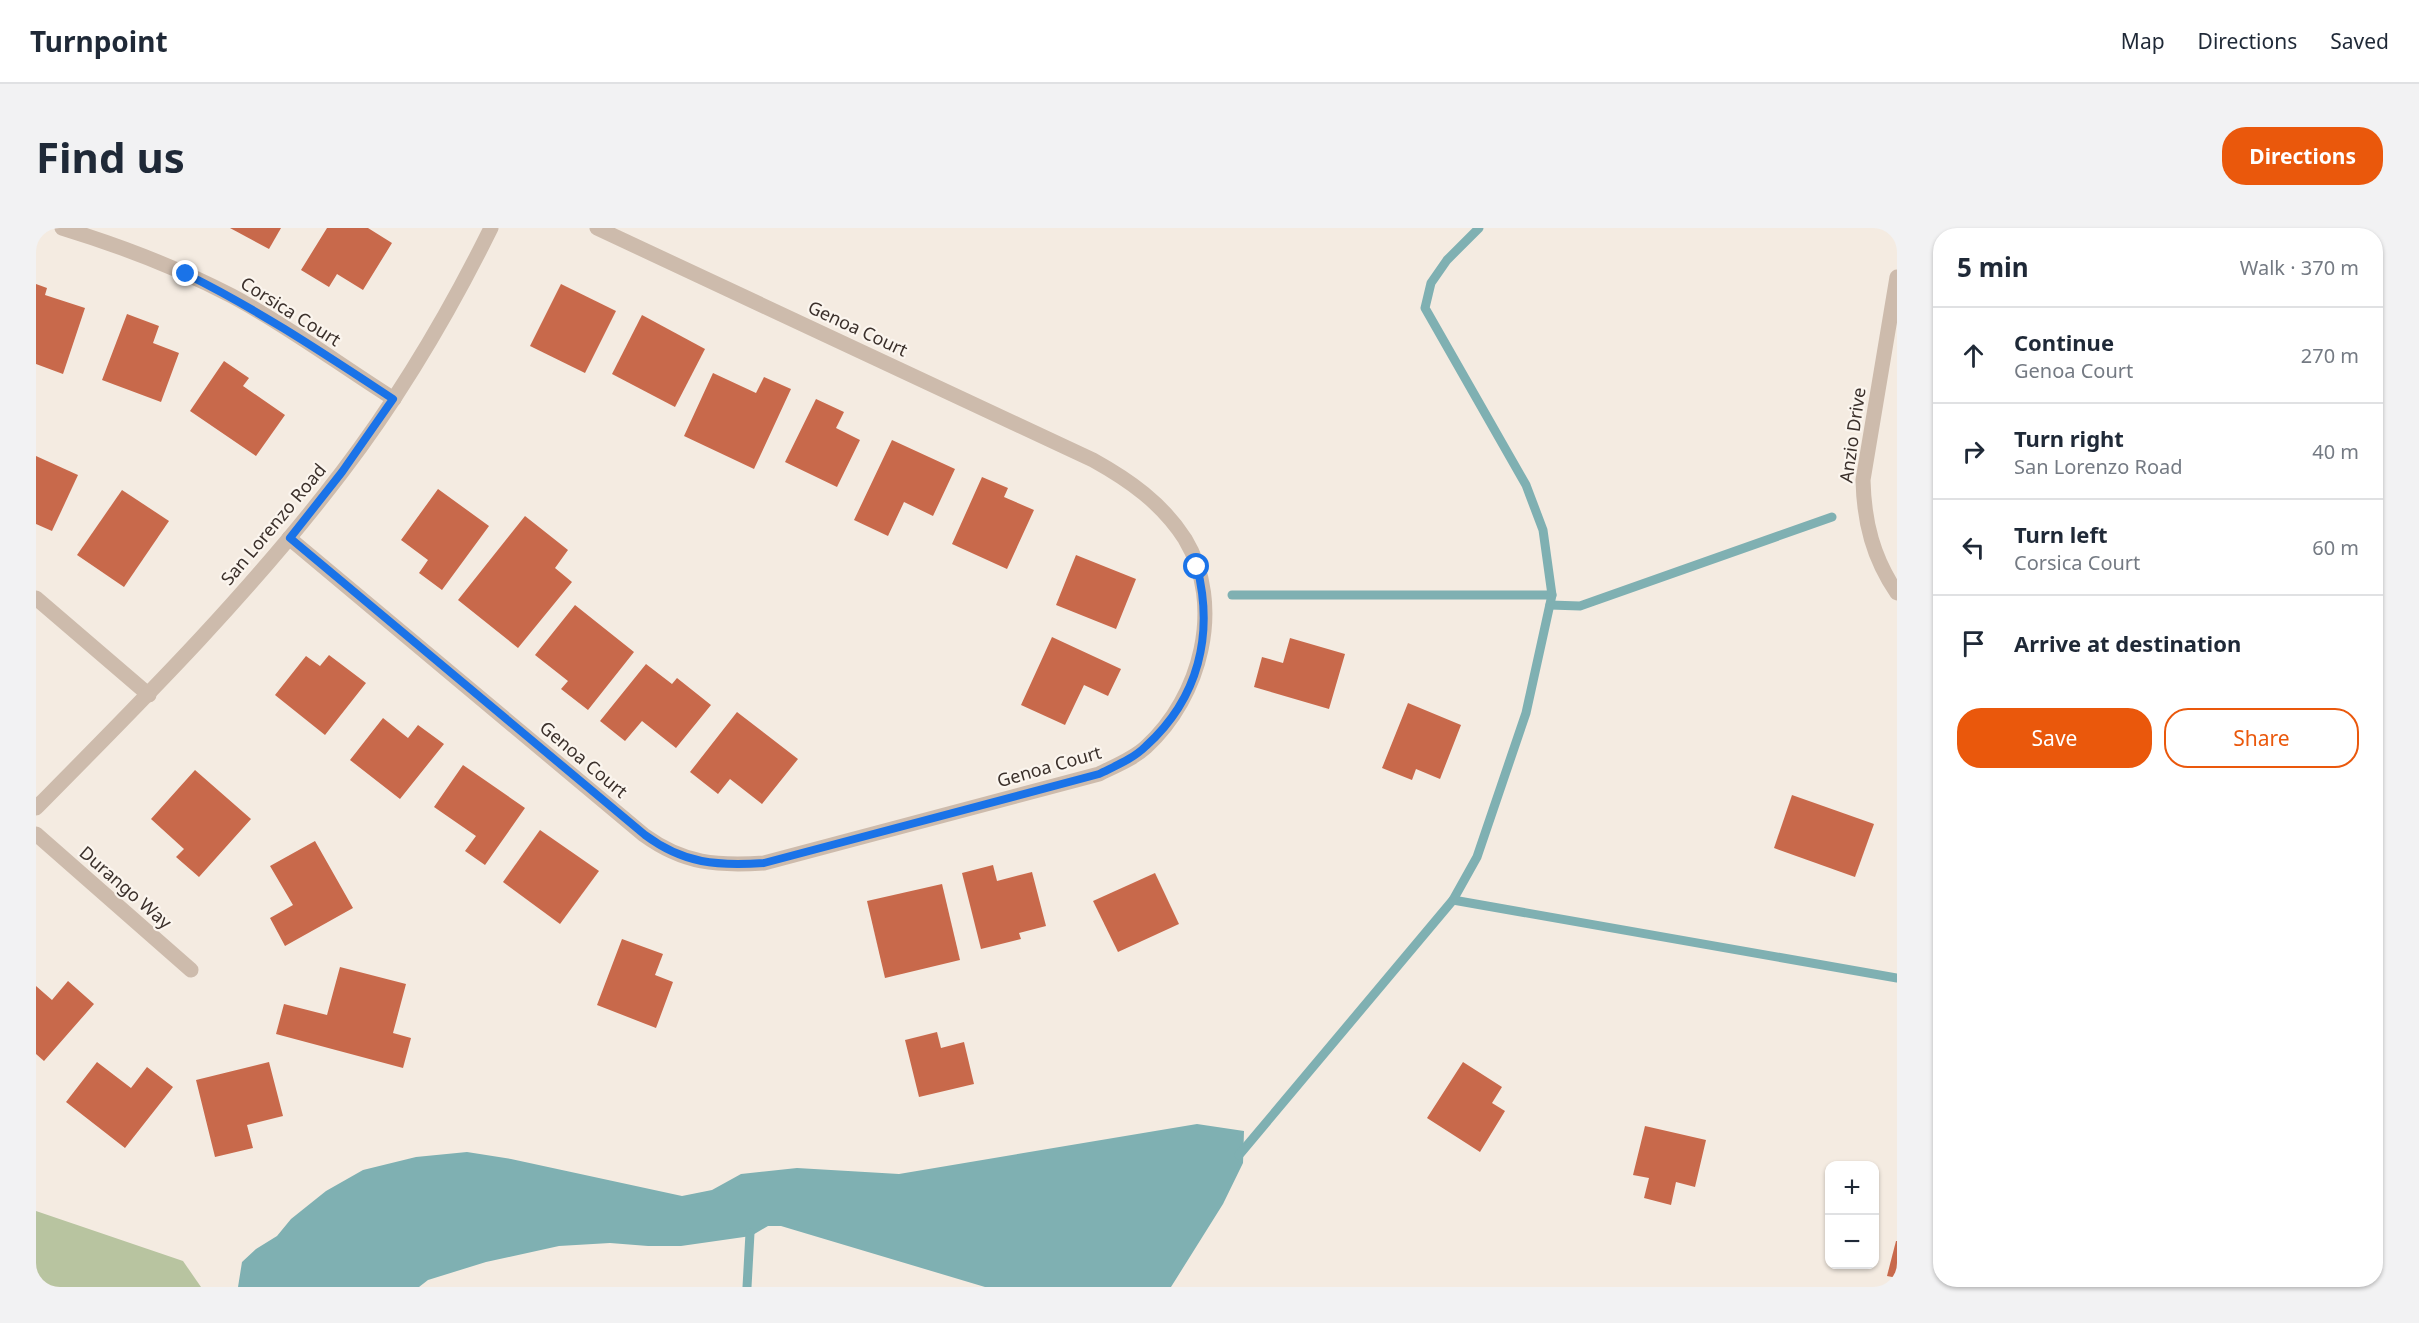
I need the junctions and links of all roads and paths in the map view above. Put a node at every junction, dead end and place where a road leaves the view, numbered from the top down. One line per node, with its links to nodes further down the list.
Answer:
1 (63, 228): 5 (street, Corsica Court)
2 (491, 228): 5 (street, San Lorenzo Road)
3 (597, 228): 6 (street, Genoa Court)
4 (1897, 283): 7 (street, Anzio Drive)
5 (393, 399): 6 (street, San Lorenzo Road)
6 (290, 538): 9 (street, San Lorenzo Road)
7 (1897, 593)
8 (36, 598): 9 (street)
9 (149, 695): 10 (street, San Lorenzo Road)
10 (36, 808)
11 (36, 834): 12 (street, Durango Way)
12 (191, 970)

